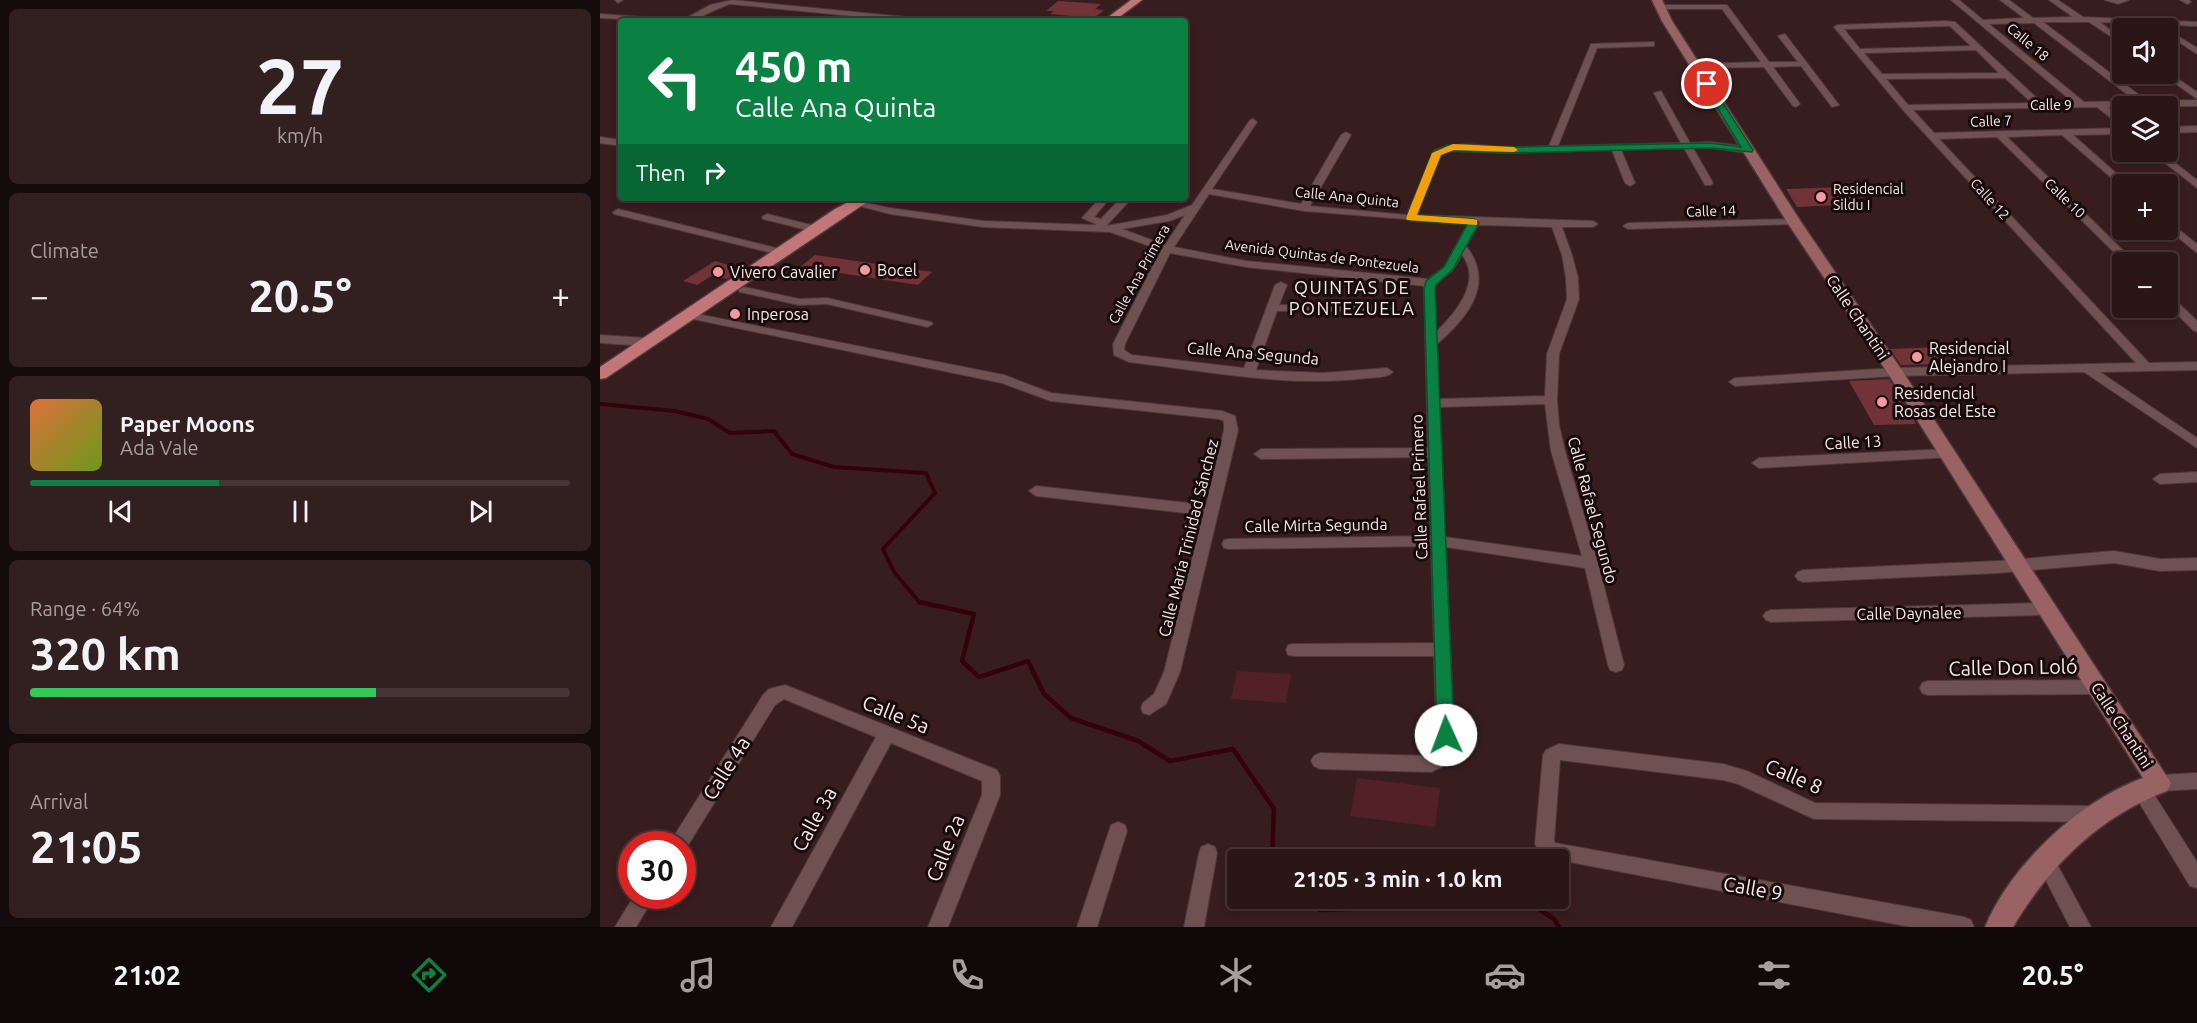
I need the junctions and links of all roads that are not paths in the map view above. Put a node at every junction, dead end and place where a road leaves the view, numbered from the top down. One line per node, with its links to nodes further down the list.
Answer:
1 (1137, 0): 12 (main road)
2 (1955, 0): 17 (street, Calle 18)
3 (2004, 0): 15 (street)
4 (2053, 0): 13 (street)
5 (2109, 0): 6 (street)
6 (2125, 0)
7 (1659, 3): 28 (street); 29 (street, Calle Chantini)
8 (600, 16): 9 (street)
9 (628, 18)
10 (691, 18): 11 (street)
11 (895, 18)
12 (1112, 18)
13 (2081, 19): 14 (street); 15 (street)
14 (2092, 20): 16 (street); 20 (street)
15 (2034, 21): 17 (street); 34 (street)
16 (2112, 21)
17 (1983, 22): 41 (street, Calle 18)
18 (2178, 23): 19 (street)
19 (2197, 24)
20 (2112, 35)
21 (1782, 36): 27 (street)
22 (2178, 39): 26 (street)
23 (1651, 44): 58 (street)
24 (1979, 48): 25 (street); 25 (street, Calle 12); 30 (street)
25 (1858, 51): 31 (street, Calle 12)
26 (2197, 52)
27 (1803, 64): 28 (street); 39 (street)
28 (1768, 65): 29 (street); 38 (street)
29 (1696, 66): 56 (street, Calle Chantini)
30 (2008, 75): 31 (street); 40 (street)
31 (1880, 77): 44 (street, Calle 12)
32 (2178, 83): 35 (street)
33 (1658, 93): 57 (street)
34 (2134, 96)
35 (2197, 96)
36 (2178, 103): 37 (street, Calle 9)
37 (2197, 103)
38 (1796, 104)
39 (1835, 105)
40 (2039, 105): 41 (street, Calle 9); 44 (street, Calle 9)
41 (2082, 105): 42 (street, Calle 9)
42 (2100, 105): 43 (street, Calle 9); 45 (street)
43 (2112, 105)
44 (1906, 108): 53 (street, Calle 12)
45 (2112, 115)
46 (1253, 122): 65 (street, Calle Ana Primera)
47 (2197, 129): 48 (street)
48 (2178, 130)
49 (2112, 131): 50 (street, Calle 7)
50 (2065, 133): 51 (street, Calle 7); 61 (street)
51 (1999, 134): 53 (street, Calle 7); 86 (street, Calle 10)
52 (1346, 135): 70 (street)
53 (1933, 136): 102 (street, Calle 12)
54 (600, 140): 55 (street)
55 (618, 143)
56 (1745, 145): 57 (street); 74 (street, Calle Chantini)
57 (1688, 146): 59 (street); 64 (street)
58 (1552, 148): 59 (street); 73 (street)
59 (1616, 148): 63 (street)
60 (2169, 162): 62 (street)
61 (2112, 174)
62 (2195, 182)
63 (1630, 183)
64 (1708, 183)
65 (1206, 191): 69 (street, Calle Ana Primera); 70 (street, Calle Ana Quinta)
66 (1102, 201): 78 (street)
67 (1125, 201): 78 (street)
68 (859, 203): 78 (street, Avenida Quintas de Pontezuela); 80 (main road); 89 (main road)
69 (1196, 207): 78 (street); 83 (street, Calle Ana Primera)
70 (1304, 208): 73 (street, Calle Ana Quinta)
71 (618, 212): 85 (street)
72 (767, 217): 80 (street)
73 (1411, 218): 75 (street, Calle Ana Quinta)
74 (1794, 222): 79 (street, Calle 14); 105 (street, Calle Chantini)
75 (1474, 223): 76 (street, Calle Ana Quinta); 82 (street)
76 (1556, 224): 77 (street, Calle Ana Quinta); 108 (street, Calle Rafael Segundo)
77 (1593, 224)
78 (1105, 226): 83 (street, Avenida Quintas de Pontezuela)
79 (1628, 226)
80 (815, 229): 85 (main road)
81 (2178, 233): 84 (street)
82 (1461, 247): 87 (street); 98 (street)
83 (1167, 249): 87 (street, Avenida Quintas de Pontezuela); 99 (street, Calle Ana Primera)
84 (2197, 250)
85 (780, 252): 93 (main road)
86 (2120, 252)
87 (1430, 284): 98 (street, Calle Rafael Primero)
88 (1281, 285): 90 (street)
89 (744, 290): 93 (main road); 94 (street)
90 (1274, 308): 91 (street); 103 (street)
91 (1382, 308)
92 (2178, 309): 95 (street)
93 (694, 316): 97 (main road); 106 (main road); 118 (street, Calle María Trinidad Sánchez)
94 (927, 324)
95 (2197, 328)
96 (600, 339): 97 (street)
97 (646, 342): 106 (main road)
98 (1431, 343): 109 (street, Calle Rafael Primero)
99 (1118, 352): 103 (street, Calle Ana Segunda)
100 (2197, 366): 102 (street)
101 (2085, 367): 102 (street); 105 (street); 110 (street)
102 (2146, 367)
103 (1249, 371): 104 (street, Calle Ana Segunda)
104 (1387, 372)
105 (1895, 372): 107 (street); 113 (street, Calle Chantini)
106 (603, 381)
107 (1735, 382)
108 (1551, 400): 109 (street); 121 (street, Calle Rafael Segundo)
109 (1434, 403): 111 (street, Calle Rafael Primero)
110 (2197, 444)
111 (1436, 452): 112 (street); 119 (street, Calle Rafael Primero)
112 (1261, 454)
113 (1948, 454): 114 (street, Calle 13); 123 (street, Calle Chantini)
114 (1759, 463)
115 (2197, 477): 116 (street)
116 (2160, 479)
117 (1036, 491): 118 (street)
118 (1210, 511): 133 (street, Calle María Trinidad Sánchez)
119 (1439, 541): 120 (street, Calle Mirta Segunda); 121 (street, Calle Mirta Segunda); 127 (street, Calle Rafael Primero)
120 (1229, 544)
121 (1591, 563): 129 (street, Calle Rafael Segundo)
122 (2197, 564): 123 (street)
123 (2018, 565): 124 (street); 125 (street, Calle Chantini)
124 (1803, 576)
125 (2046, 609): 126 (street, Calle Daynalee); 130 (street, Calle Chantini)
126 (1771, 616)
127 (1443, 649): 128 (street); 135 (street, Calle Rafael Primero)
128 (1293, 650)
129 (1616, 665)
130 (2097, 687): 131 (street, Calle Don Loló); 138 (street, Calle Chantini)
131 (1928, 688)
132 (776, 694): 134 (street, Calle 5a); 140 (street, Calle 4a)
133 (1149, 708)
134 (886, 733): 137 (street, Calle 5a); 148 (street, Calle 3a)
135 (1320, 760)
136 (2197, 781): 138 (street)
137 (992, 785): 149 (street, Calle 2a)
138 (2150, 786): 139 (street); 145 (street)
139 (2094, 814): 142 (street, Calle 8); 144 (street)
140 (686, 831)
141 (1118, 831): 150 (street)
142 (1544, 844): 152 (street, Calle 9)
143 (1208, 853): 151 (street)
144 (2045, 861): 153 (street); 154 (street)
145 (2197, 879)
146 (637, 909): 147 (street)
147 (625, 927)
148 (781, 927)
149 (938, 927)
150 (1087, 927)
151 (1194, 927)
152 (1964, 927)
153 (1998, 927)
154 (2081, 927)

